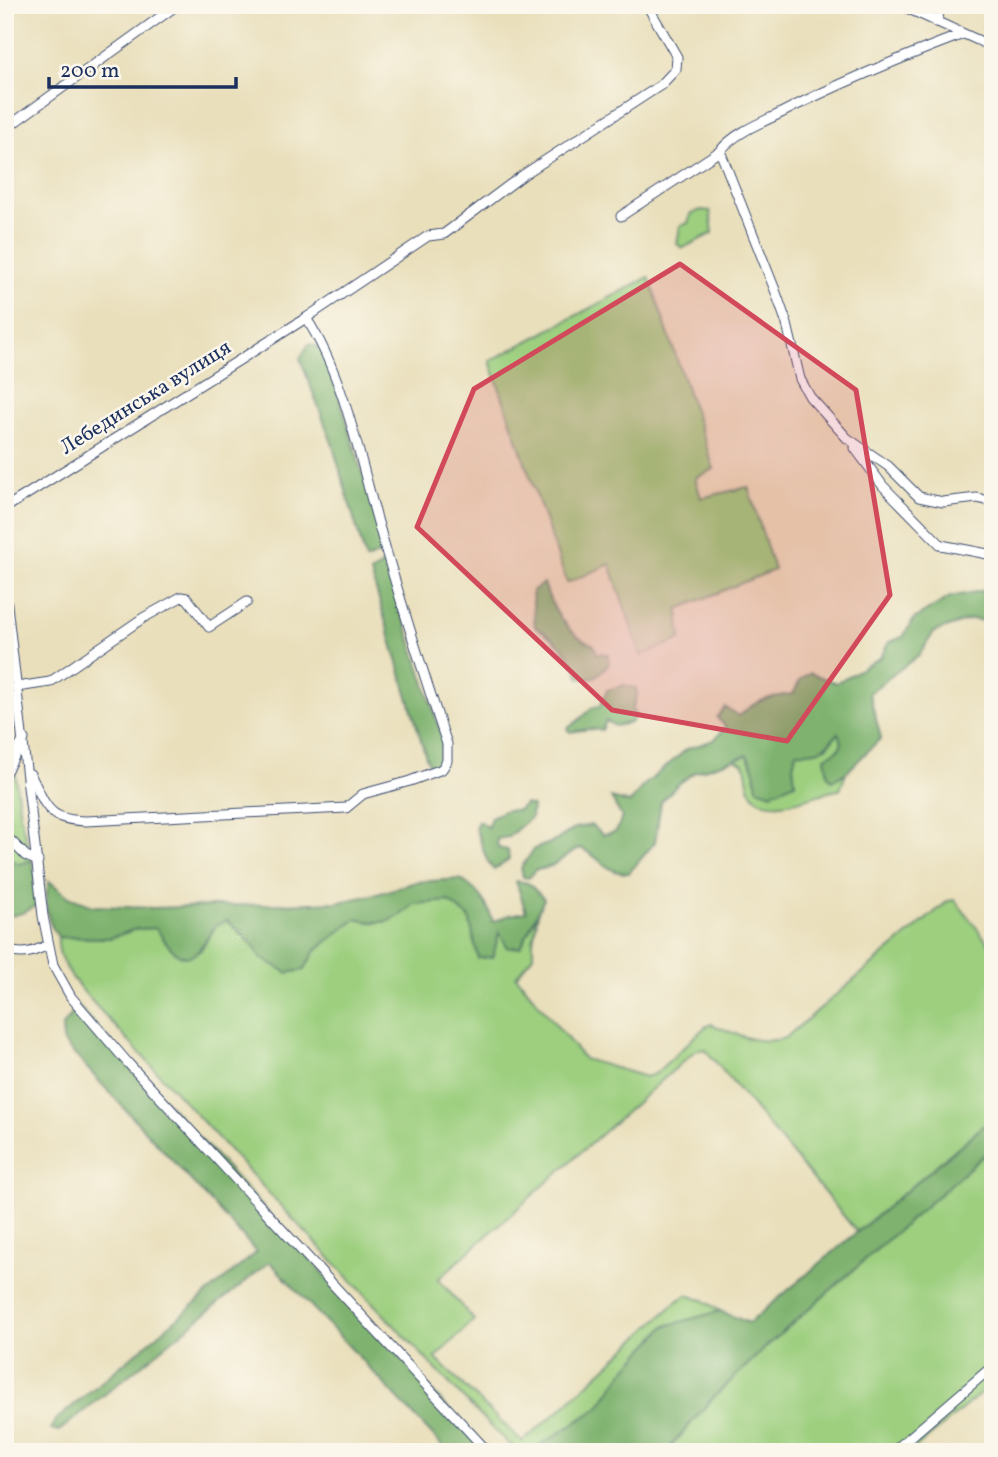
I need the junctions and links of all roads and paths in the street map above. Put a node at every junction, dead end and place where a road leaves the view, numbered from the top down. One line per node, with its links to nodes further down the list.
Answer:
1 (177, 5): 8 (street)
2 (647, 5): 11 (street, Лебединська вулиця)
3 (900, 5): 5 (street)
4 (942, 5): 5 (street)
5 (936, 22): 6 (street)
6 (963, 34): 7 (street); 9 (street)
7 (993, 47)
8 (5, 130)
9 (720, 151): 10 (street); 12 (street)
10 (621, 216)
11 (306, 318): 14 (street, Лебединська вулиця); 20 (street)
12 (847, 438): 13 (street); 15 (street)
13 (993, 502)
14 (5, 508)
15 (993, 555)
16 (5, 588): 18 (street)
17 (247, 602): 18 (street)
18 (17, 687): 19 (street)
19 (24, 739): 20 (street); 21 (street)
20 (27, 767): 23 (street)
21 (5, 773)
22 (5, 835): 23 (street)
23 (38, 861): 24 (street)
24 (48, 945): 25 (street); 27 (street)
25 (7, 951)
26 (993, 1366): 28 (street)
27 (488, 1452)
28 (893, 1452)

